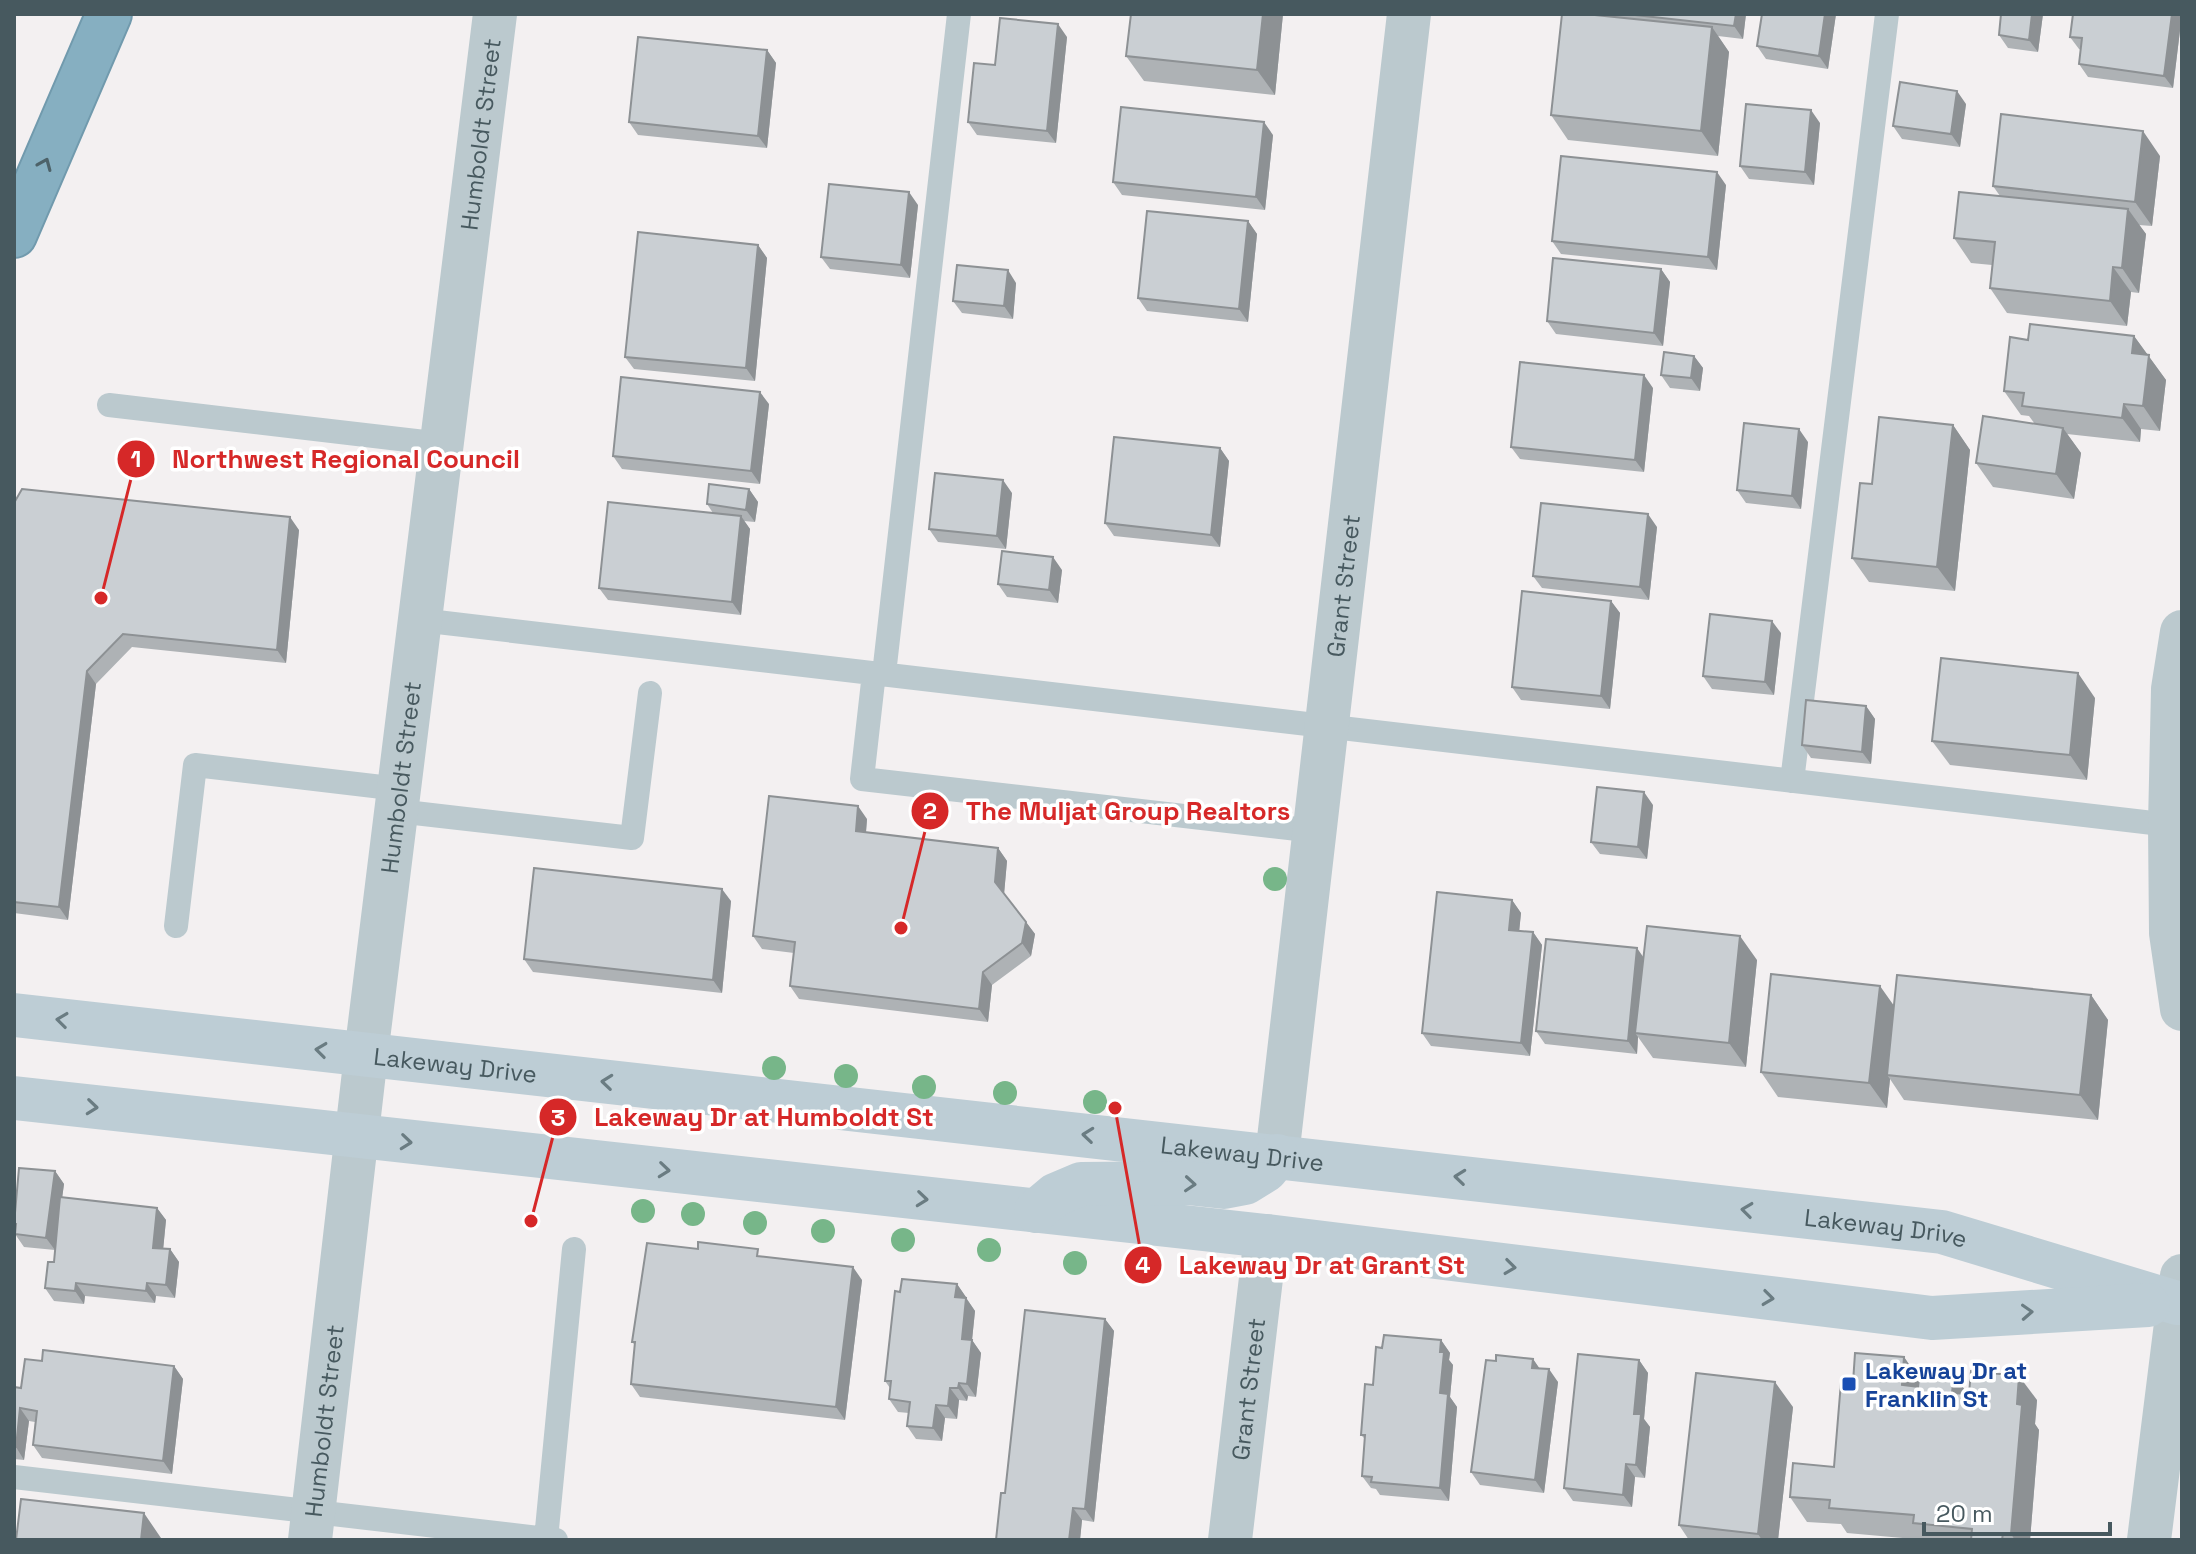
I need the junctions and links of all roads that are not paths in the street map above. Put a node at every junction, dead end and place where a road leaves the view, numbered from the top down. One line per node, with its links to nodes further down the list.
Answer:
1 (109, 14): 6 (highway, one-way to 1)
2 (495, 14): 8 (street, Humboldt Street)
3 (959, 14): 11 (lane)
4 (1409, 14): 13 (street, Grant Street)
5 (1887, 14): 14 (lane)
6 (14, 235)
7 (109, 405): 8 (lane)
8 (442, 444): 9 (street, Humboldt Street)
9 (420, 620): 11 (lane); 15 (street, Humboldt Street)
10 (2182, 632): 16 (street)
11 (879, 674): 13 (lane); 17 (lane)
12 (650, 693): 15 (lane)
13 (1327, 726): 14 (lane); 17 (street, Grant Street)
14 (1792, 781): 16 (lane)
15 (398, 800): 18 (lane); 21 (street, Humboldt Street)
16 (2170, 825): 19 (street)
17 (1315, 831): 24 (street, Grant Street)
18 (176, 926)
19 (2182, 1009)
20 (14, 1015): 21 (main road, Lakeway Drive, one-way to 20)
21 (366, 1055): 23 (street, Humboldt Street); 24 (main road, Lakeway Drive, one-way to 21)
22 (14, 1098): 23 (main road, one-way to 23)
23 (357, 1136): 25 (main road, one-way to 25); 30 (street, Humboldt Street)
24 (1277, 1156): 25 (main road, one-way to 24); 28 (main road, Lakeway Drive, one-way to 24)
25 (1036, 1211): 26 (main road)
26 (1266, 1236): 28 (main road, one-way to 28); 32 (street, Grant Street)
27 (574, 1249): 31 (lane)
28 (2180, 1294): 33 (street)
29 (14, 1477): 30 (lane)
30 (312, 1526): 31 (lane)
31 (551, 1539)
32 (1230, 1540)
33 (2149, 1540)

